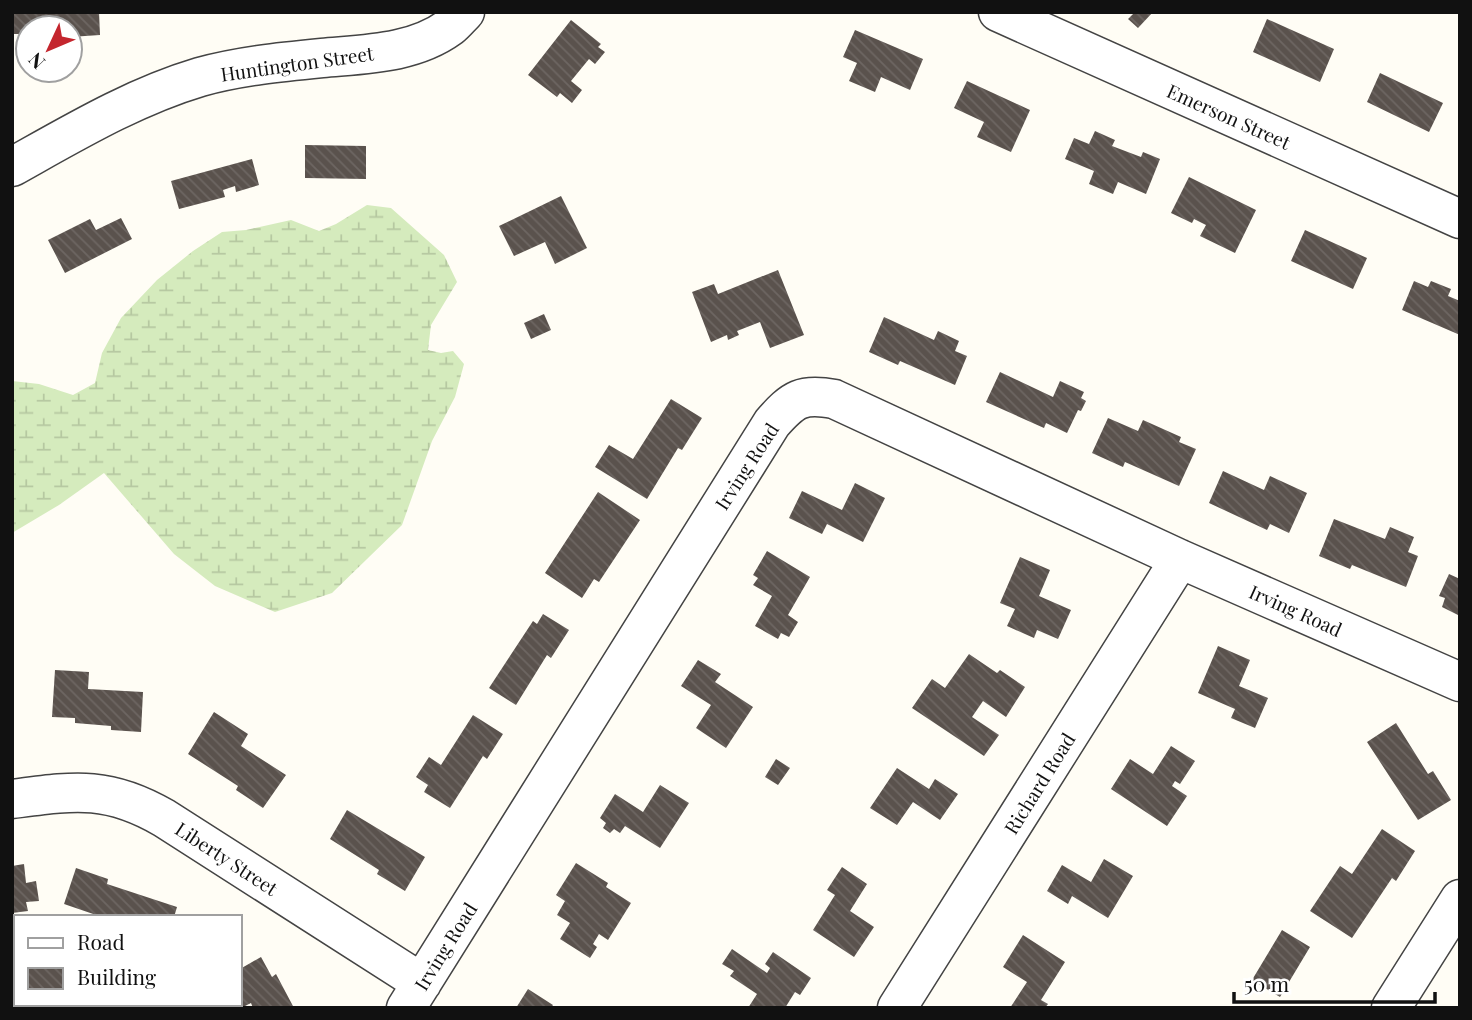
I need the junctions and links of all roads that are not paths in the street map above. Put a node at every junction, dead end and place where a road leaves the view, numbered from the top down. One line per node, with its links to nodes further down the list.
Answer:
1 (465, 12): 3 (street, Huntington Street)
2 (1023, 17): 4 (street, Emerson Street)
3 (12, 167)
4 (1460, 219)
5 (1180, 559): 6 (street, Irving Road); 9 (street, Irving Road); 10 (street, Richard Road)
6 (1460, 682)
7 (12, 799): 9 (street, Liberty Street)
8 (1460, 899): 11 (street)
9 (414, 996)
10 (897, 1008)
11 (1391, 1008)

